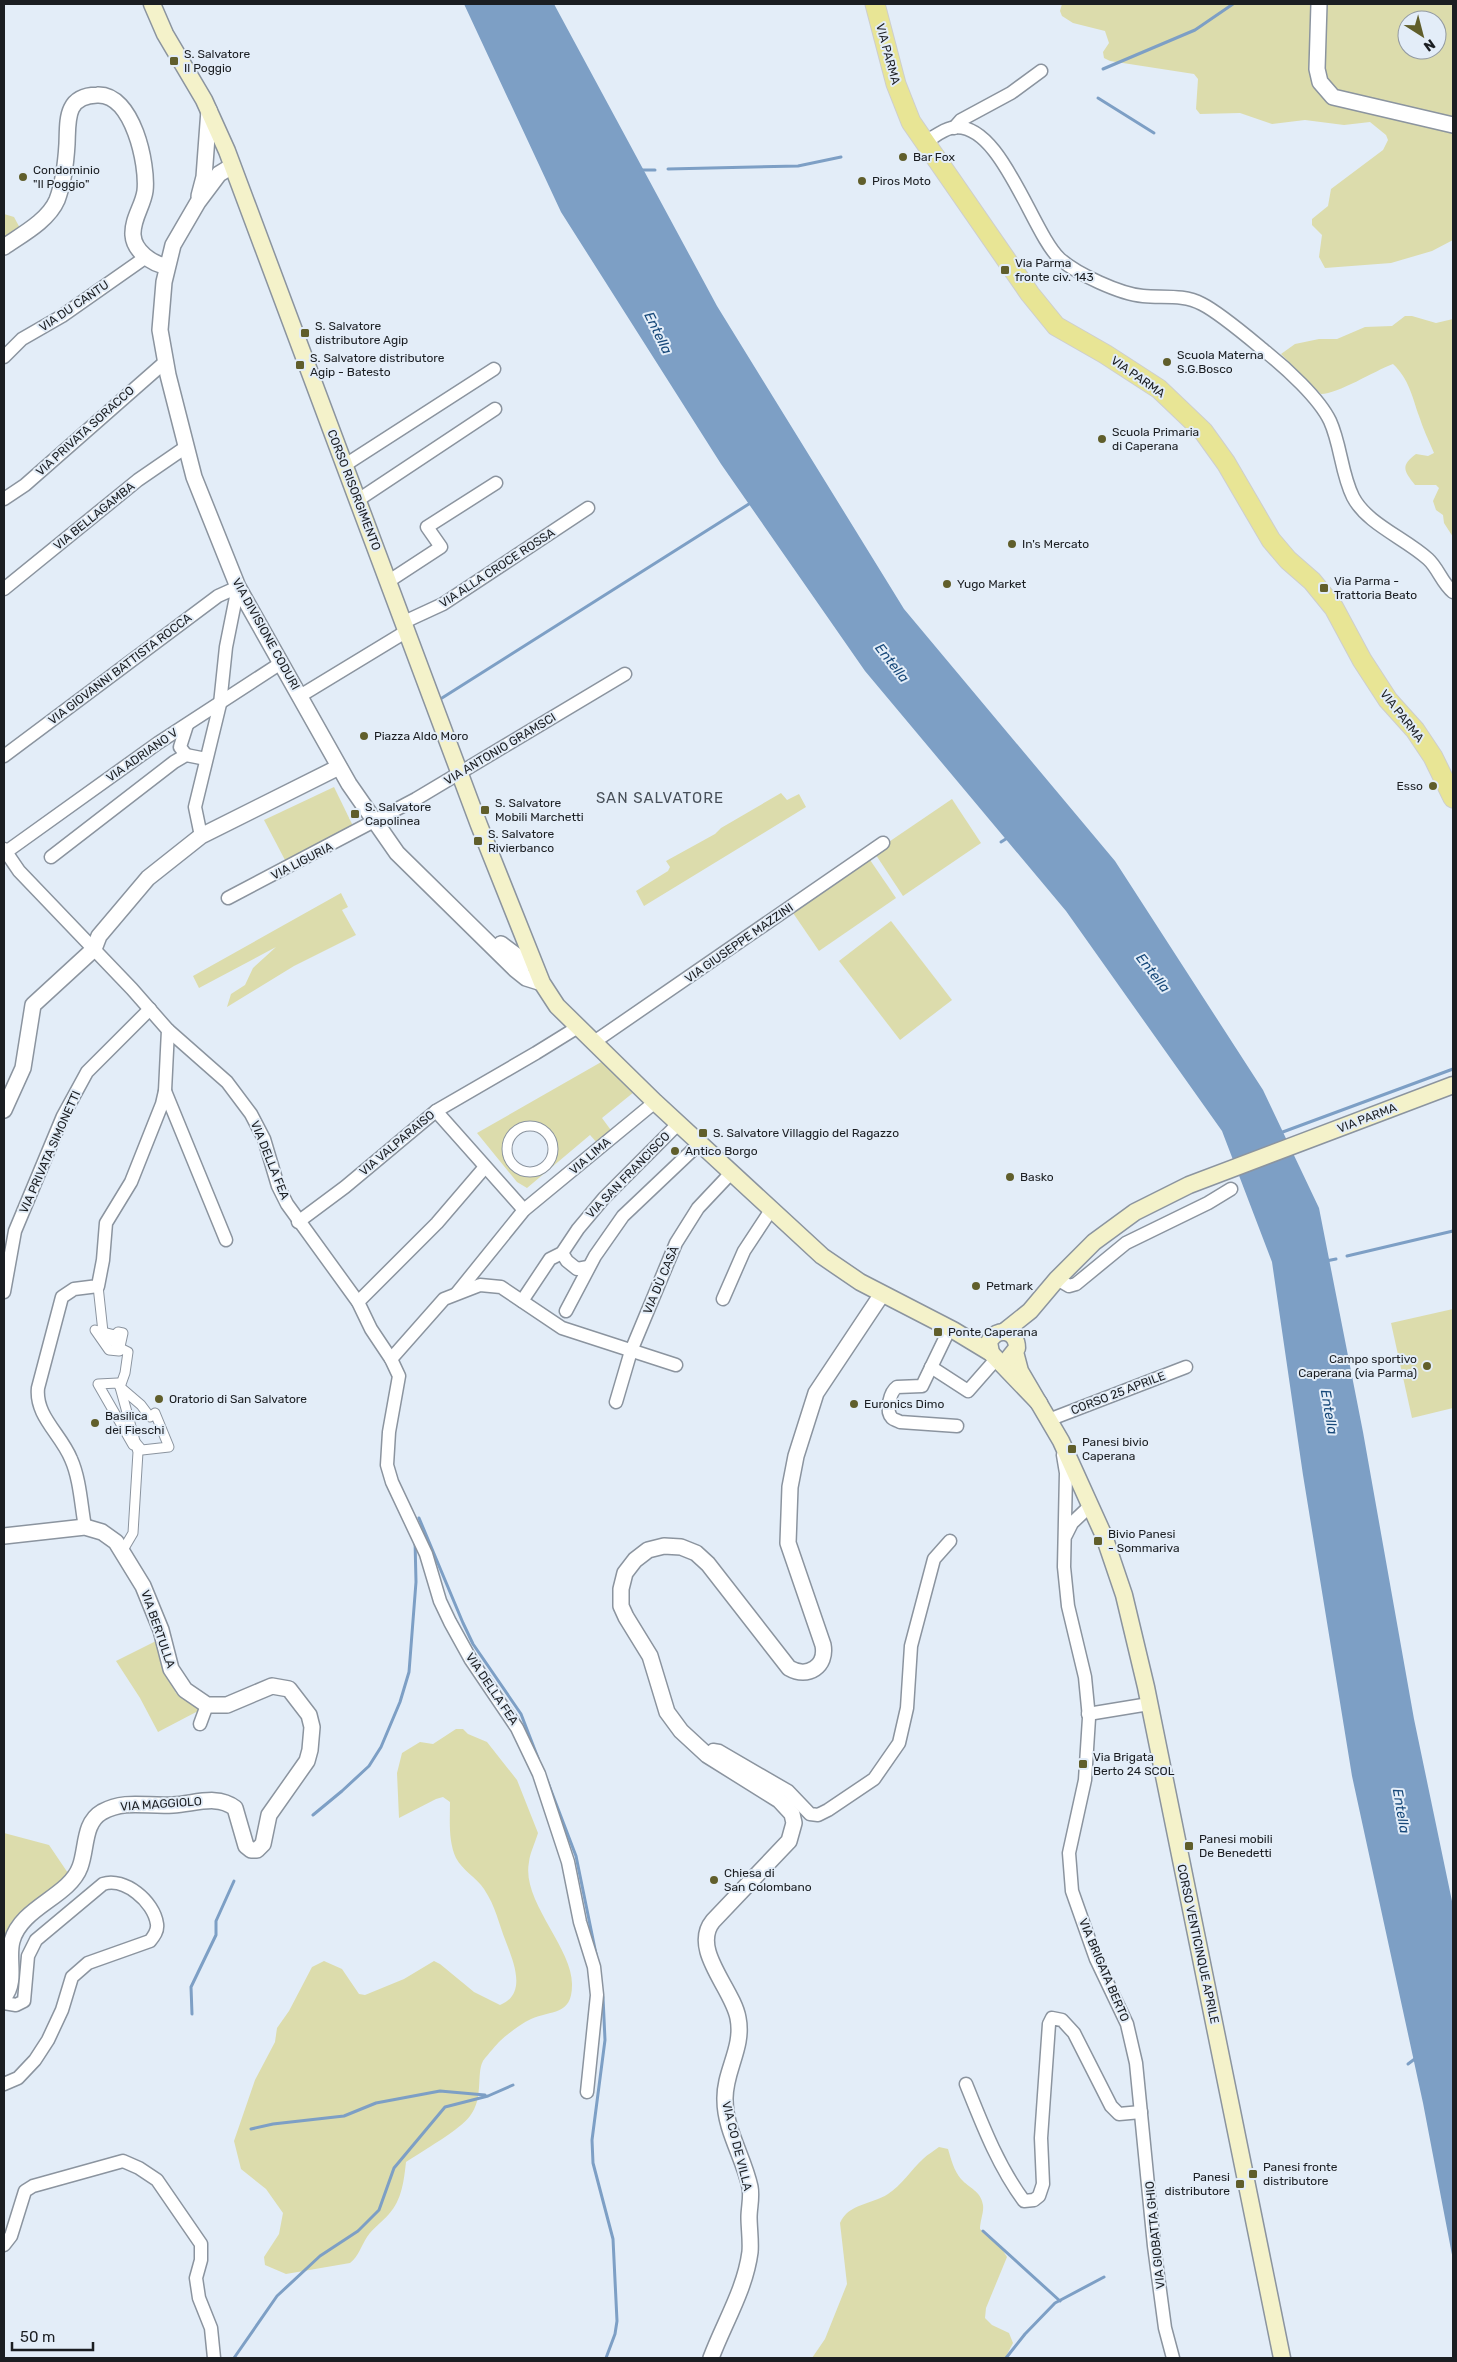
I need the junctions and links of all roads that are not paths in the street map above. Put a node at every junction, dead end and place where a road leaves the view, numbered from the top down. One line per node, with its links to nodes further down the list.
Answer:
1 (152, 4): 5 (main road, CORSO RISORGIMENTO)
2 (875, 4): 8 (main road, VIA PARMA)
3 (1319, 4): 6 (street)
4 (1042, 71): 7 (street)
5 (209, 110): 9 (main road, CORSO RISORGIMENTO); 10 (street, VIA DIVISIONE CODURI)
6 (1453, 125)
7 (954, 128): 8 (street); 28 (street)
8 (924, 142): 40 (main road, VIA PARMA)
9 (230, 158): 10 (street); 11 (street, VIA DIVISIONE CODURI); 20 (main road, CORSO RISORGIMENTO)
10 (206, 160): 11 (street, VIA DIVISIONE CODURI)
11 (198, 202): 14 (street, VIA DIVISIONE CODURI)
12 (4, 248): 13 (street)
13 (146, 257): 14 (street); 15 (street, VIA DU CANTU)
14 (166, 266): 16 (street, VIA DIVISIONE CODURI)
15 (4, 357)
16 (165, 362): 19 (street, VIA DIVISIONE CODURI); 22 (street, VIA PRIVATA SORACCO)
17 (494, 369): 20 (street)
18 (495, 409): 23 (street)
19 (186, 447): 26 (street, VIA DIVISIONE CODURI); 27 (street, VIA BELLAGAMBA)
20 (345, 465): 23 (main road, CORSO RISORGIMENTO)
21 (496, 483): 25 (street)
22 (4, 499)
23 (358, 500): 25 (main road, CORSO RISORGIMENTO)
24 (588, 508): 29 (street, VIA ALLA CROCE ROSSA)
25 (389, 581): 29 (main road, CORSO RISORGIMENTO)
26 (238, 587): 30 (street, VIA DIVISIONE CODURI); 33 (street); 35 (street, VIA GIOVANNI BATTISTA ROCCA)
27 (4, 589)
28 (1453, 592)
29 (405, 626): 32 (street, VIA ALLA CROCE ROSSA); 39 (main road, CORSO RISORGIMENTO)
30 (282, 663): 32 (street, VIA DIVISIONE CODURI); 33 (street, VIA ADRIANO V)
31 (625, 674): 39 (street, VIA ANTONIO GRAMSCI)
32 (300, 696): 38 (street, VIA DIVISIONE CODURI)
33 (220, 704): 34 (street, VIA ADRIANO V); 37 (street)
34 (187, 725): 36 (street); 44 (street, VIA ADRIANO V)
35 (4, 756)
36 (186, 756): 37 (street); 45 (street)
37 (206, 759): 42 (street)
38 (339, 767): 41 (street, VIA DIVISIONE CODURI); 42 (street)
39 (460, 774): 41 (street, VIA ANTONIO GRAMSCI); 47 (main road, CORSO RISORGIMENTO)
40 (1453, 798)
41 (374, 822): 46 (street, VIA LIGURIA); 48 (street, VIA DIVISIONE CODURI)
42 (201, 836): 50 (street)
43 (883, 843): 56 (street, VIA GIUSEPPE MAZZINI)
44 (5, 851): 50 (street, VIA DELLA FEA)
45 (51, 857)
46 (228, 898)
47 (519, 930): 49 (street); 51 (main road, CORSO RISORGIMENTO)
48 (479, 933): 49 (street, VIA DIVISIONE CODURI); 52 (street, VIA DIVISIONE CODURI)
49 (497, 941): 51 (street, VIA DIVISIONE CODURI)
50 (94, 949): 53 (street, VIA DELLA FEA); 60 (street)
51 (532, 964): 52 (main road, CORSO RISORGIMENTO)
52 (542, 983): 54 (main road, CORSO RISORGIMENTO)
53 (150, 1010): 55 (street, VIA DELLA FEA); 76 (street, VIA PRIVATA SIMONETTI)
54 (578, 1027): 56 (main road, CORSO RISORGIMENTO); 61 (street, VIA VALPARAISO)
55 (168, 1030): 58 (street); 70 (street, VIA DELLA FEA)
56 (594, 1042): 59 (main road, CORSO RISORGIMENTO)
57 (1453, 1085): 74 (main road, VIA PARMA)
58 (165, 1091): 71 (street); 75 (street)
59 (655, 1102): 62 (main road, CORSO RISORGIMENTO); 68 (street, VIA LIMA)
60 (4, 1110)
61 (436, 1111): 65 (street); 70 (street, VIA VALPARAISO)
62 (678, 1123): 64 (main road, CORSO RISORGIMENTO); 72 (street, VIA SAN FRANCISCO)
63 (513, 1133): 63 (street)
64 (700, 1144): 66 (main road, CORSO RISORGIMENTO); 73 (street)
65 (485, 1167): 68 (street); 80 (street)
66 (731, 1172): 69 (main road, CORSO RISORGIMENTO); 85 (street, VIA DÙ CASÀ)
67 (1230, 1189): 74 (street)
68 (524, 1210): 77 (street, VIA LIMA)
69 (771, 1210): 78 (main road, CORSO RISORGIMENTO); 79 (street)
70 (298, 1222): 80 (street, VIA DELLA FEA)
71 (226, 1240)
72 (562, 1253): 73 (street); 81 (street, VIA SAN FRANCISCO)
73 (588, 1267): 82 (street)
74 (1057, 1279): 84 (main road, VIA PARMA)
75 (98, 1286): 90 (street); 98 (street)
76 (4, 1292)
77 (456, 1293): 81 (street); 86 (street)
78 (882, 1294): 83 (main road, CORSO RISORGIMENTO); 107 (street)
79 (723, 1299)
80 (358, 1302): 86 (street, VIA DELLA FEA)
81 (522, 1302): 85 (street)
82 (566, 1311)
83 (951, 1329): 84 (main road, CORSO RISORGIMENTO); 88 (street)
84 (1002, 1345): 88 (street); 92 (main road)
85 (631, 1351): 87 (street); 91 (street, VIA DÙ CASÀ)
86 (391, 1358): 112 (street, VIA DELLA FEA)
87 (676, 1365)
88 (931, 1367): 93 (street)
89 (1186, 1367): 92 (street, CORSO 25 APRILE)
90 (120, 1387): 95 (street); 95 (street); 95 (street)
91 (616, 1402)
92 (1050, 1419): 94 (main road)
93 (957, 1426)
94 (1061, 1440): 96 (main road); 97 (street, VIA BRIGATA BERTO)
95 (136, 1443): 102 (street)
96 (1089, 1501): 97 (street); 100 (street); 103 (main road, CORSO VENTICINQUE APRILE)
97 (1066, 1503): 100 (street, VIA BRIGATA BERTO)
98 (85, 1527): 99 (street, VIA BERTULLA); 102 (street, VIA BERTULLA)
99 (4, 1536)
100 (1064, 1539): 105 (street, VIA BRIGATA BERTO)
101 (950, 1541): 107 (street)
102 (123, 1550): 104 (street, VIA BERTULLA)
103 (1150, 1704): 105 (street); 118 (main road, CORSO VENTICINQUE APRILE)
104 (207, 1705): 106 (street); 108 (street, VIA MAGGIOLO)
105 (1088, 1714): 113 (street, VIA BRIGATA BERTO)
106 (200, 1724)
107 (707, 1755): 116 (street, VIA CO DE VILLA)
108 (4, 1997)
109 (4, 2003): 110 (street)
110 (4, 2084)
111 (966, 2084): 113 (street)
112 (587, 2092)
113 (1141, 2112): 117 (street, VIA GIOBATTA GHIO)
114 (4, 2245): 115 (street)
115 (214, 2358)
116 (710, 2358)
117 (1173, 2358)
118 (1282, 2358)

